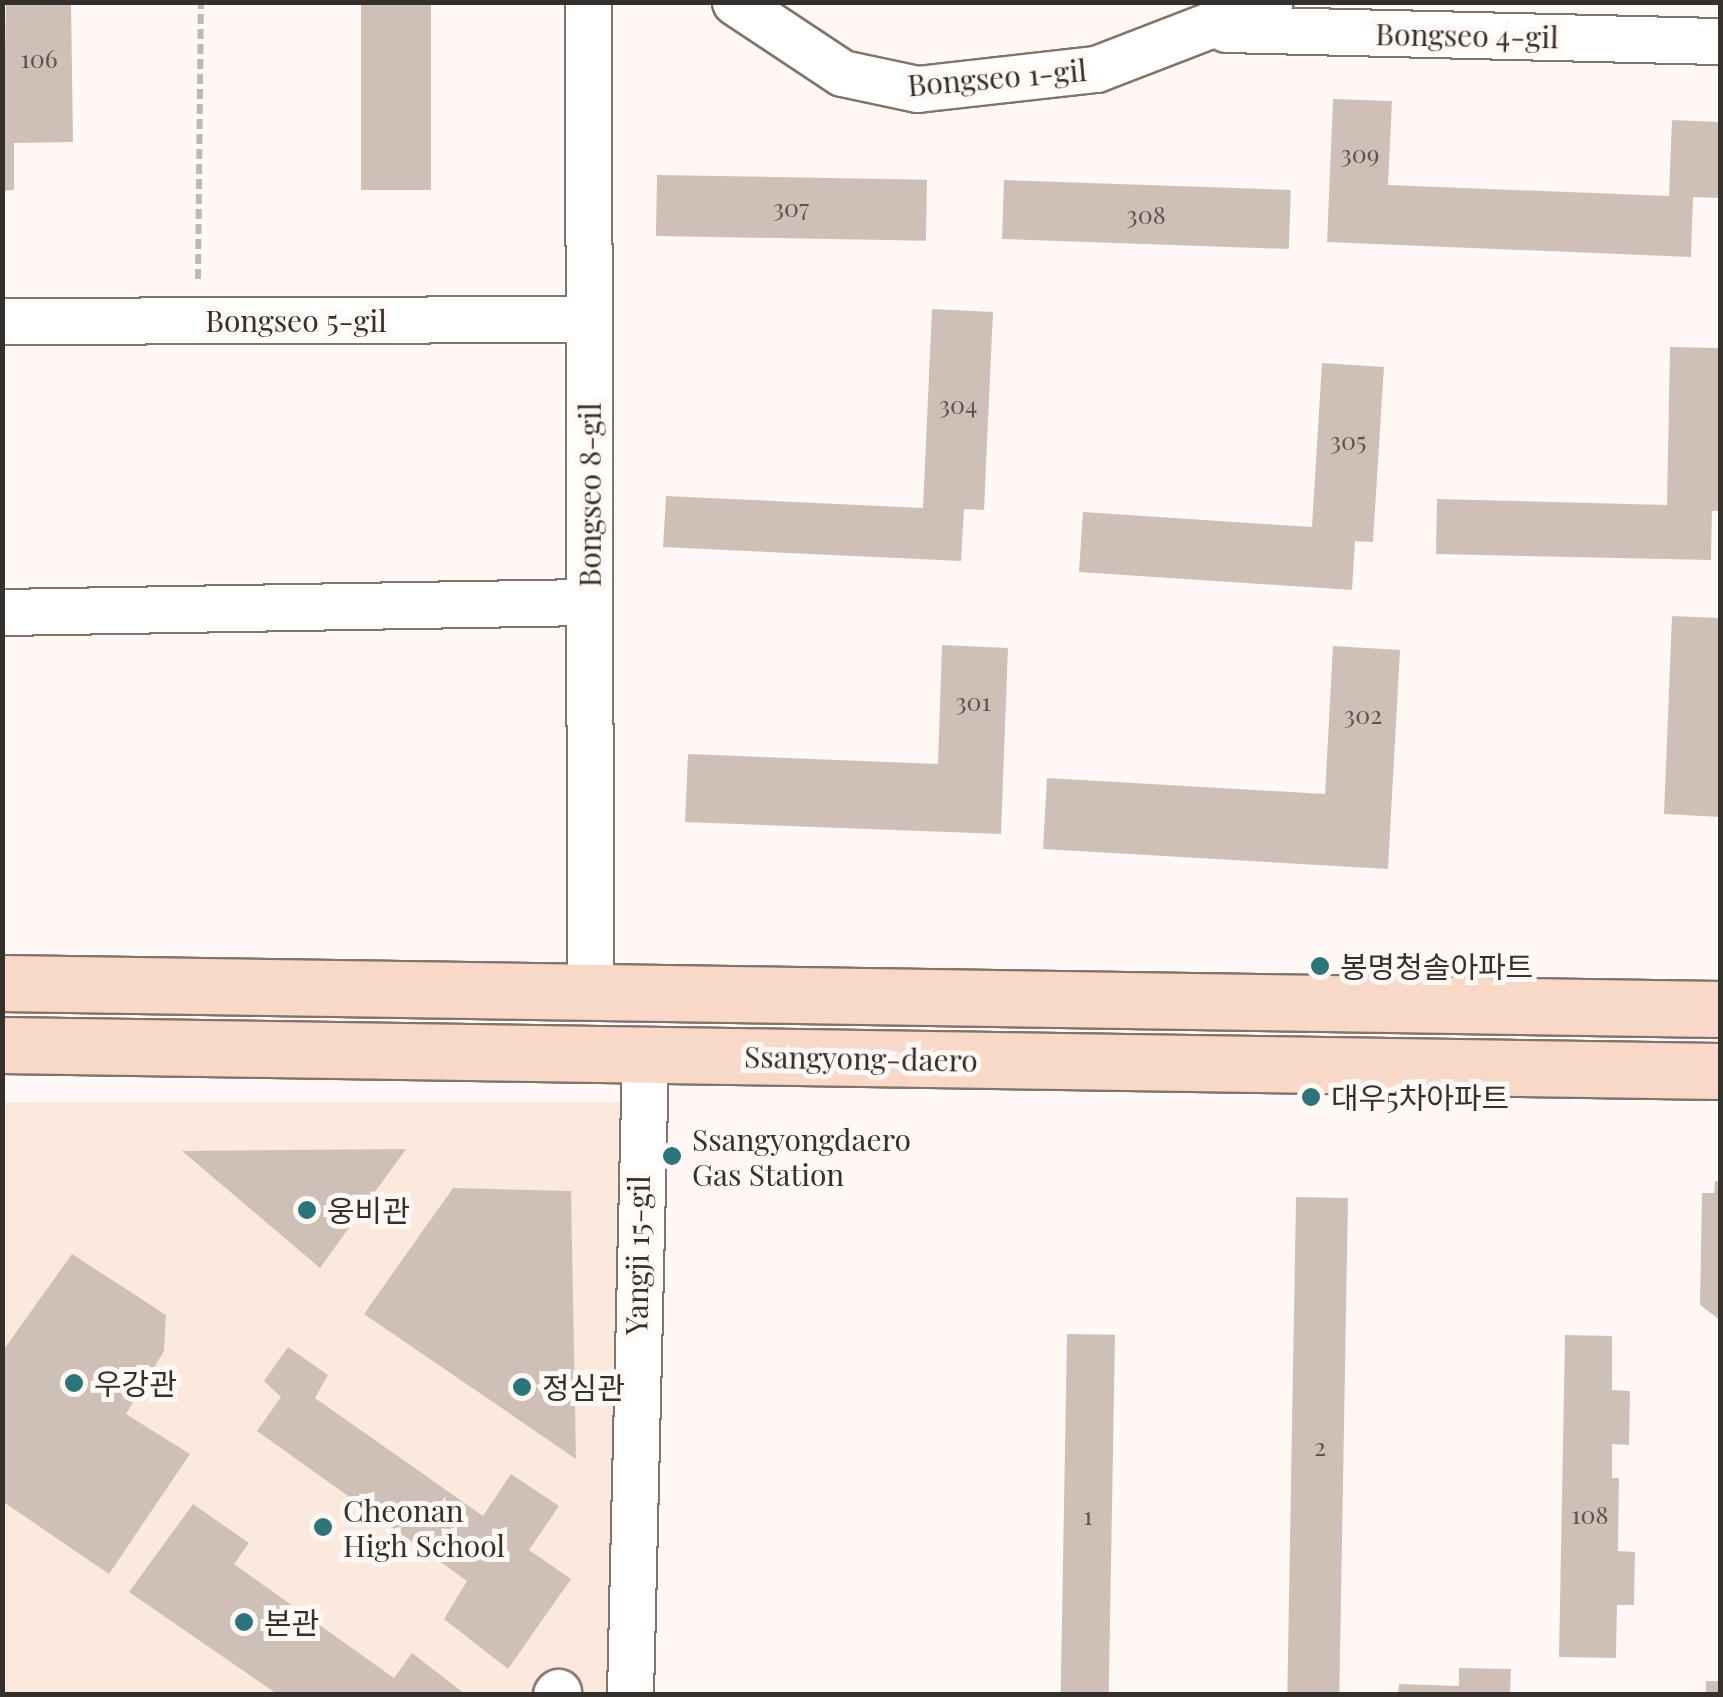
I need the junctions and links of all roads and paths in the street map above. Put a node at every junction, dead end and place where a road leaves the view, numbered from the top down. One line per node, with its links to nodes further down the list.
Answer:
1 (201, 2): 8 (path)
2 (588, 2): 7 (street, Bongseo 8-gil)
3 (735, 2): 5 (street, Bongseo 1-gil)
4 (1270, 2): 5 (street, Bongseo 1-gil)
5 (1214, 29): 6 (street, Bongseo 4-gil)
6 (1720, 41)
7 (589, 319): 8 (street, Bongseo 5-gil); 10 (street, Bongseo 8-gil)
8 (198, 320): 9 (street, Bongseo 5-gil)
9 (2, 321)
10 (589, 602): 11 (street); 13 (street, Bongseo 8-gil)
11 (2, 612)
12 (2, 983): 13 (main road)
13 (590, 988): 14 (main road); 17 (street); 18 (street)
14 (695, 990): 15 (main road); 18 (street)
15 (1720, 1009)
16 (2, 1045): 17 (main road, Ssangyong-daero)
17 (534, 1052): 18 (main road, Ssangyong-daero)
18 (644, 1056): 19 (main road, Ssangyong-daero); 20 (street, Yangji 15-gil)
19 (1720, 1070)
20 (630, 1694)

